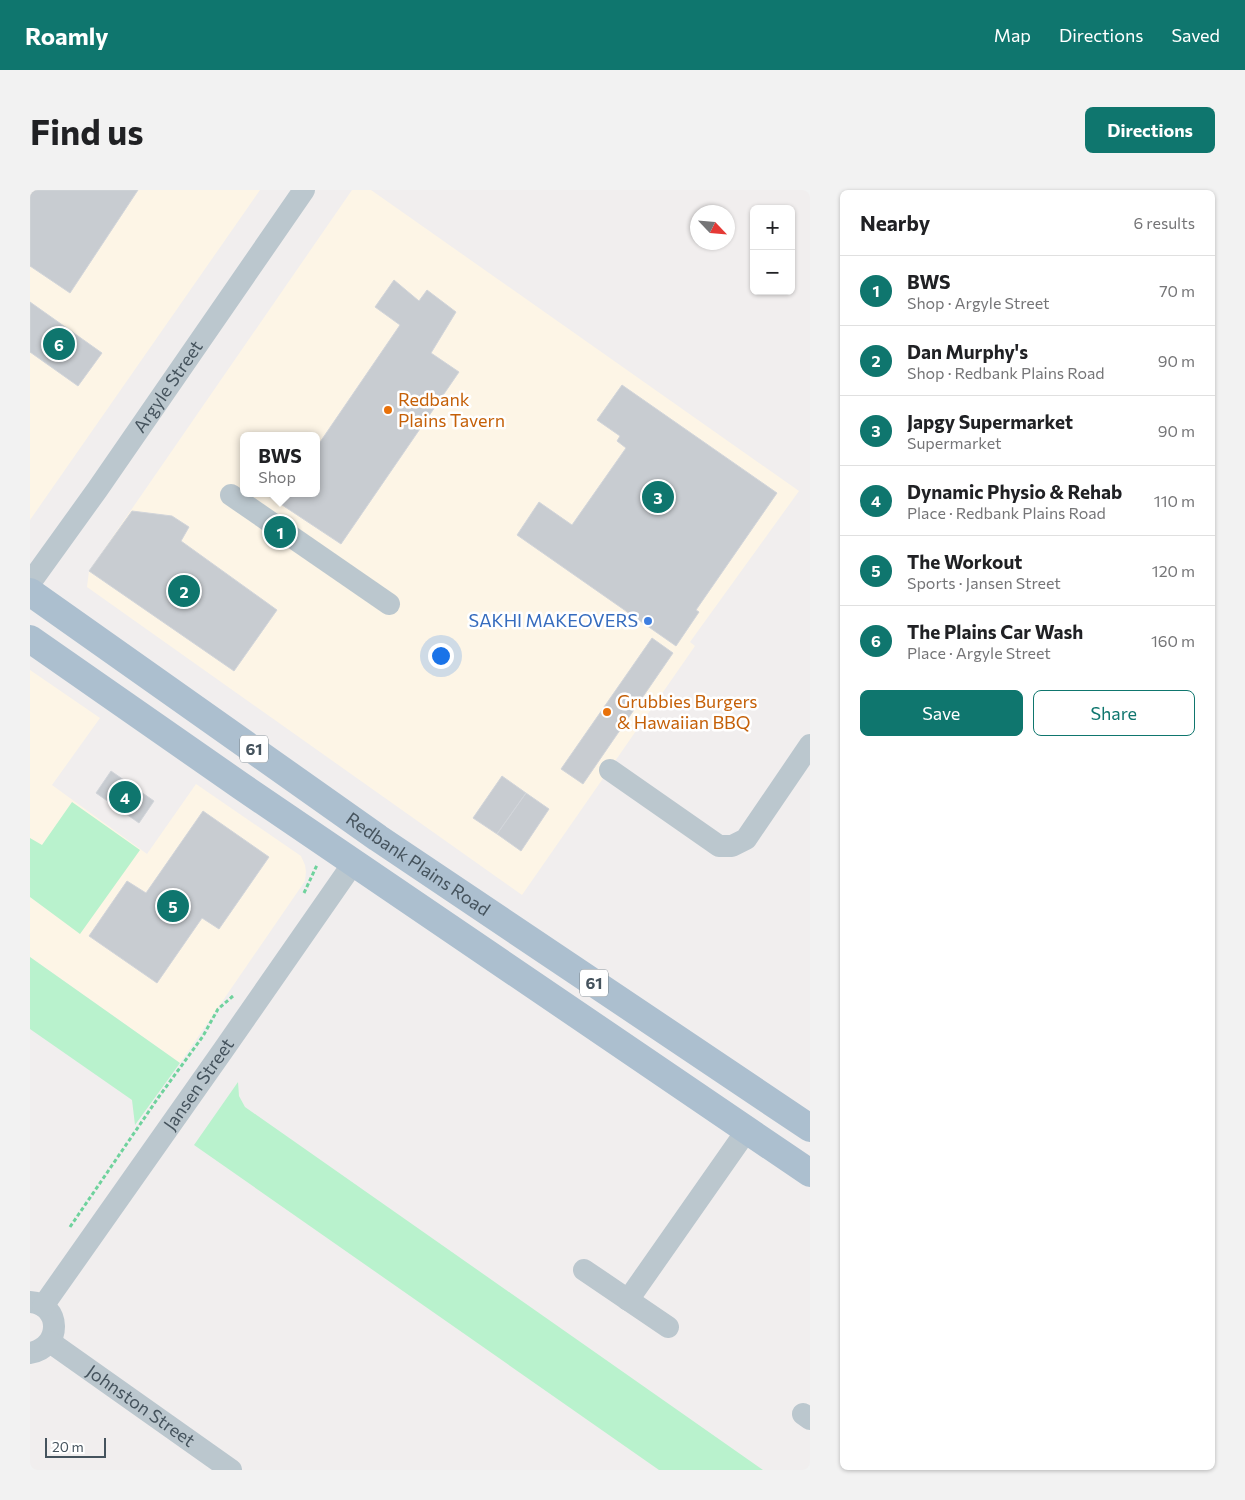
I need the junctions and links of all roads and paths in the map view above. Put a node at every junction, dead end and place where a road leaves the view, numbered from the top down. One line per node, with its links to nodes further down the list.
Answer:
1 (304, 190): 3 (street, Argyle Street)
2 (231, 495): 5 (street)
3 (30, 583)
4 (30, 592): 9 (main road, Redbank Plains Road / 61)
5 (389, 604)
6 (30, 639): 10 (main road, Redbank Plains Road / 61)
7 (810, 746): 8 (street)
8 (610, 770)
9 (378, 838): 13 (main road); 15 (main road, Redbank Plains Road / 61)
10 (354, 862): 13 (main road, Redbank Plains Road / 61); 21 (street, Jansen Street)
11 (317, 864): 12 (path)
12 (302, 897)
13 (460, 935): 16 (main road, Redbank Plains Road / 61)
14 (240, 990): 18 (path)
15 (810, 1128)
16 (747, 1130): 17 (main road, Redbank Plains Road / 61); 20 (street)
17 (810, 1173)
18 (65, 1234)
19 (584, 1270): 20 (street)
20 (628, 1300): 22 (street)
21 (36, 1304): 23 (street)
22 (668, 1327)
23 (50, 1342): 24 (street); 25 (street, Johnston Street)
24 (30, 1353)
25 (231, 1470)

